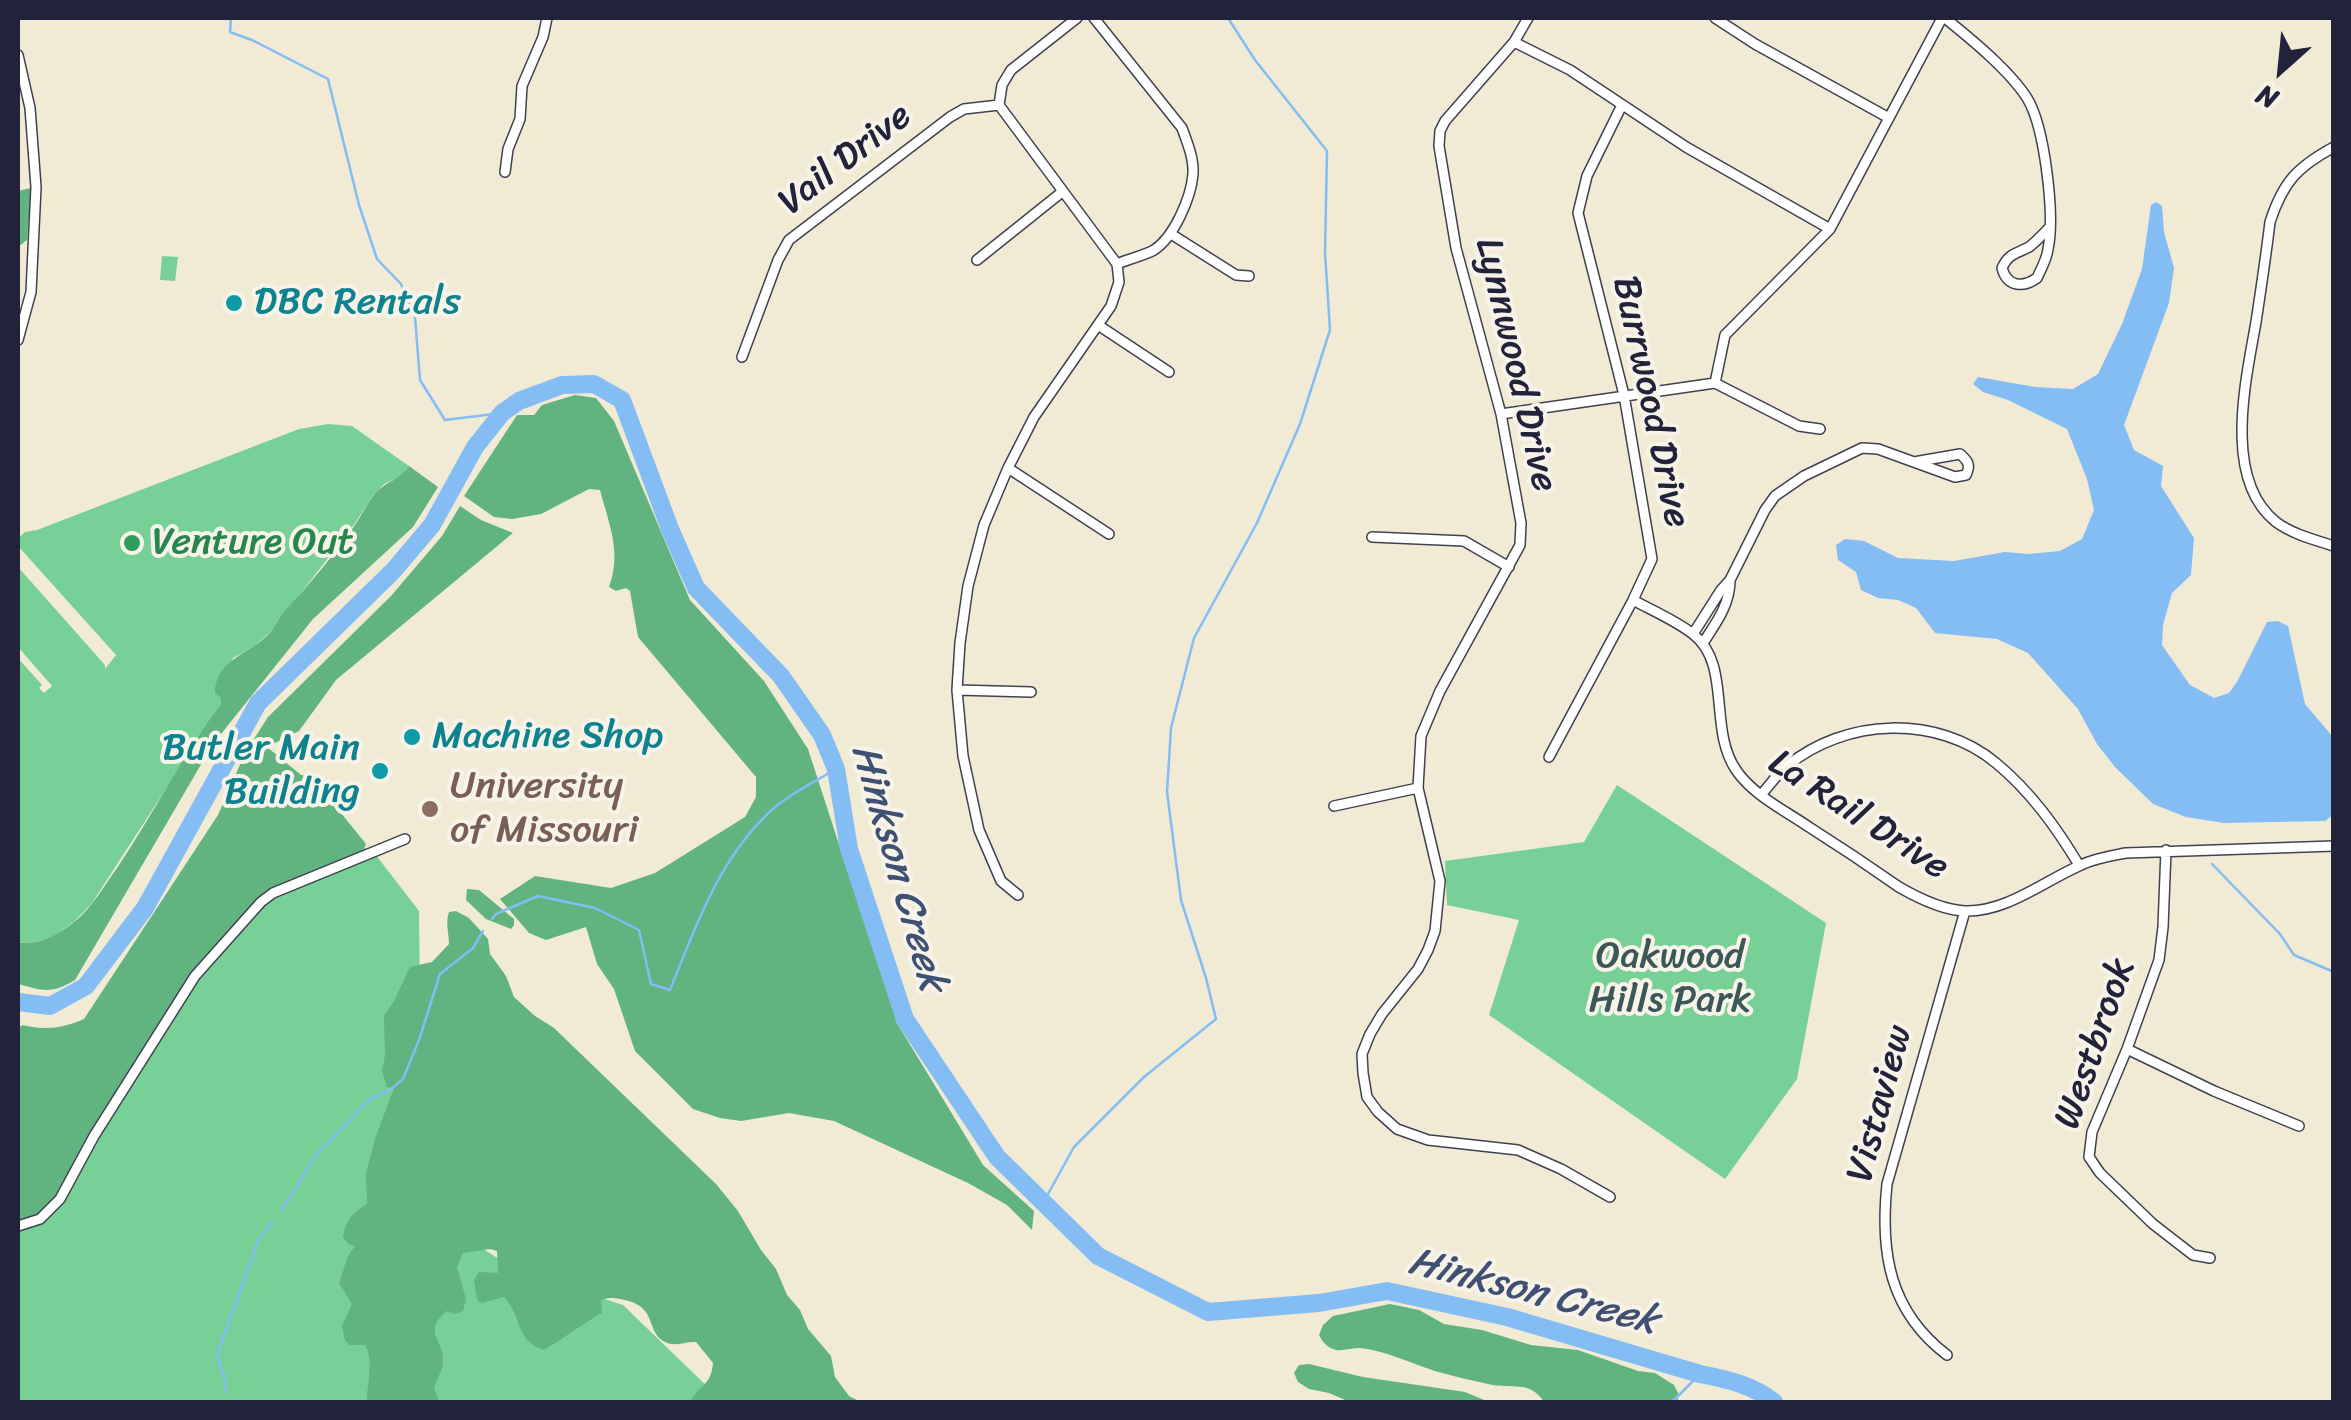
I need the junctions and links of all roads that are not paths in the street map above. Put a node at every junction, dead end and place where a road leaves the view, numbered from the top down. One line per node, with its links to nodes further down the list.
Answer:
1 (547, 18): 13 (street)
2 (1078, 18): 9 (street)
3 (1094, 18): 17 (street)
4 (1528, 18): 7 (street, Lynnwood Drive)
5 (1715, 18): 11 (street)
6 (1944, 18): 11 (street); 15 (street)
7 (1514, 42): 10 (street); 27 (street, Lynnwood Drive)
8 (18, 54): 22 (street)
9 (999, 105): 14 (street); 23 (street, Vail Drive)
10 (1622, 105): 16 (street); 26 (street, Burrwood Drive)
11 (1889, 118): 16 (street)
12 (2334, 147): 33 (street)
13 (504, 172)
14 (1062, 192): 18 (street); 19 (street)
15 (2049, 228): 15 (street)
16 (1830, 229): 25 (street)
17 (1170, 234): 19 (street); 20 (street)
18 (977, 260)
19 (1117, 264): 21 (street)
20 (1249, 276)
21 (1098, 325): 24 (street); 30 (street)
22 (18, 340)
23 (742, 357)
24 (1169, 372)
25 (1714, 383): 26 (street); 28 (street)
26 (1624, 396): 27 (street); 36 (street, Burrwood Drive)
27 (1501, 414): 34 (street, Lynnwood Drive)
28 (1820, 429)
29 (1914, 462): 29 (street); 35 (street)
30 (1008, 468): 31 (street); 39 (street)
31 (1109, 534)
32 (1372, 537): 34 (street)
33 (2334, 546)
34 (1509, 566): 42 (street, Lynnwood Drive)
35 (1730, 580): 37 (street); 38 (street)
36 (1633, 600): 37 (street); 41 (street, Burrwood Drive)
37 (1693, 634): 38 (street)
38 (1703, 643): 43 (street, La Rail Drive)
39 (957, 690): 40 (street); 49 (street)
40 (1031, 692)
41 (1549, 757)
42 (1418, 788): 44 (street); 53 (street, Lynnwood Drive)
43 (1761, 795): 48 (street); 50 (street, La Rail Drive)
44 (1334, 806)
45 (405, 839): 54 (street)
46 (2334, 846): 47 (street, La Rail Drive)
47 (2166, 850): 48 (street, La Rail Drive); 51 (street, Westbrook)
48 (2079, 865): 50 (street, La Rail Drive)
49 (1018, 896)
50 (1965, 911): 56 (street, Vistaview)
51 (2128, 1049): 52 (street); 55 (street, Westbrook)
52 (2299, 1126)
53 (1610, 1197)
54 (18, 1226)
55 (2210, 1258)
56 (1947, 1355)

